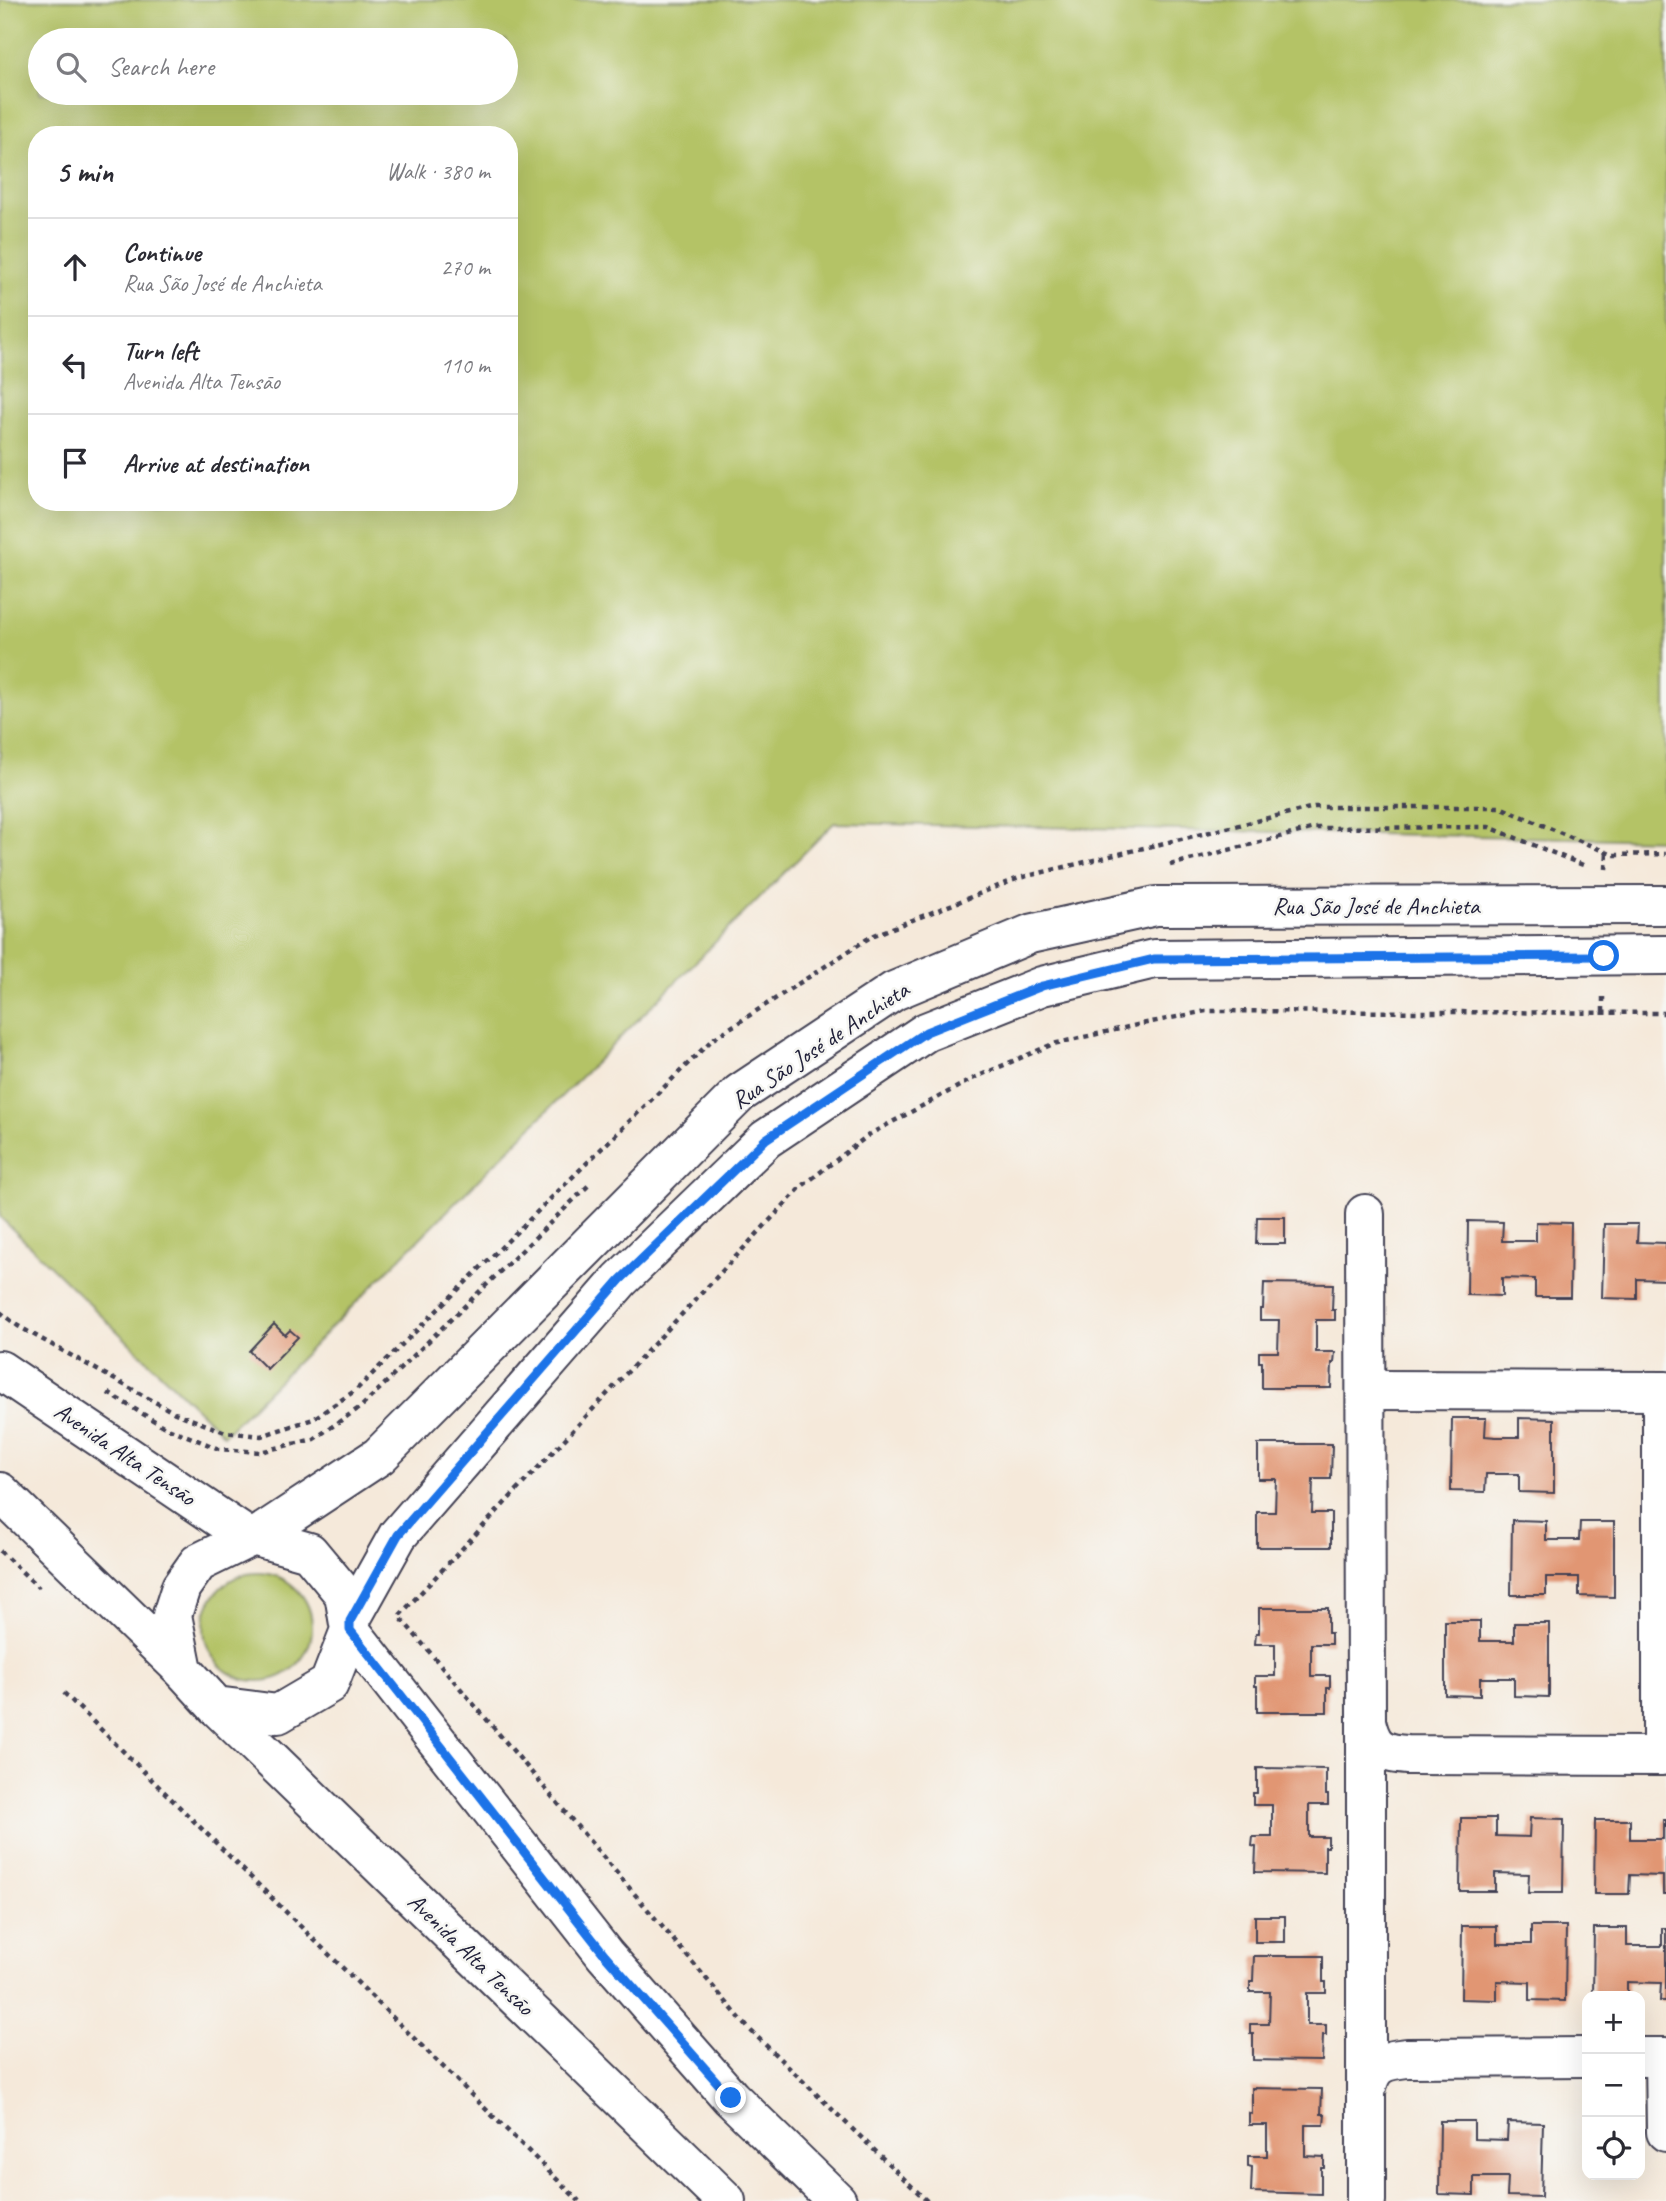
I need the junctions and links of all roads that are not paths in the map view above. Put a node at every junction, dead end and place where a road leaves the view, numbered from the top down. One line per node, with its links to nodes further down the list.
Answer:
1 (1666, 905): 8 (street, Rua São José de Anchieta)
2 (1666, 955): 9 (street, Rua São José de Anchieta)
3 (1365, 1214): 5 (street)
4 (0, 1370): 8 (street, Avenida Alta Tensāo)
5 (1366, 1390): 6 (street); 12 (street)
6 (1664, 1391): 12 (street)
7 (0, 1492): 10 (street)
8 (252, 1538): 9 (street); 10 (street)
9 (350, 1625): 11 (street); 18 (street)
10 (183, 1670): 11 (street)
11 (216, 1706): 17 (street, Avenida Alta Tensāo)
12 (1366, 1721): 15 (street)
13 (1582, 2057): 15 (street)
14 (1645, 2057): 16 (street)
15 (1366, 2092): 19 (street)
16 (1666, 2132)
17 (726, 2201)
18 (837, 2201)
19 (1366, 2201)

